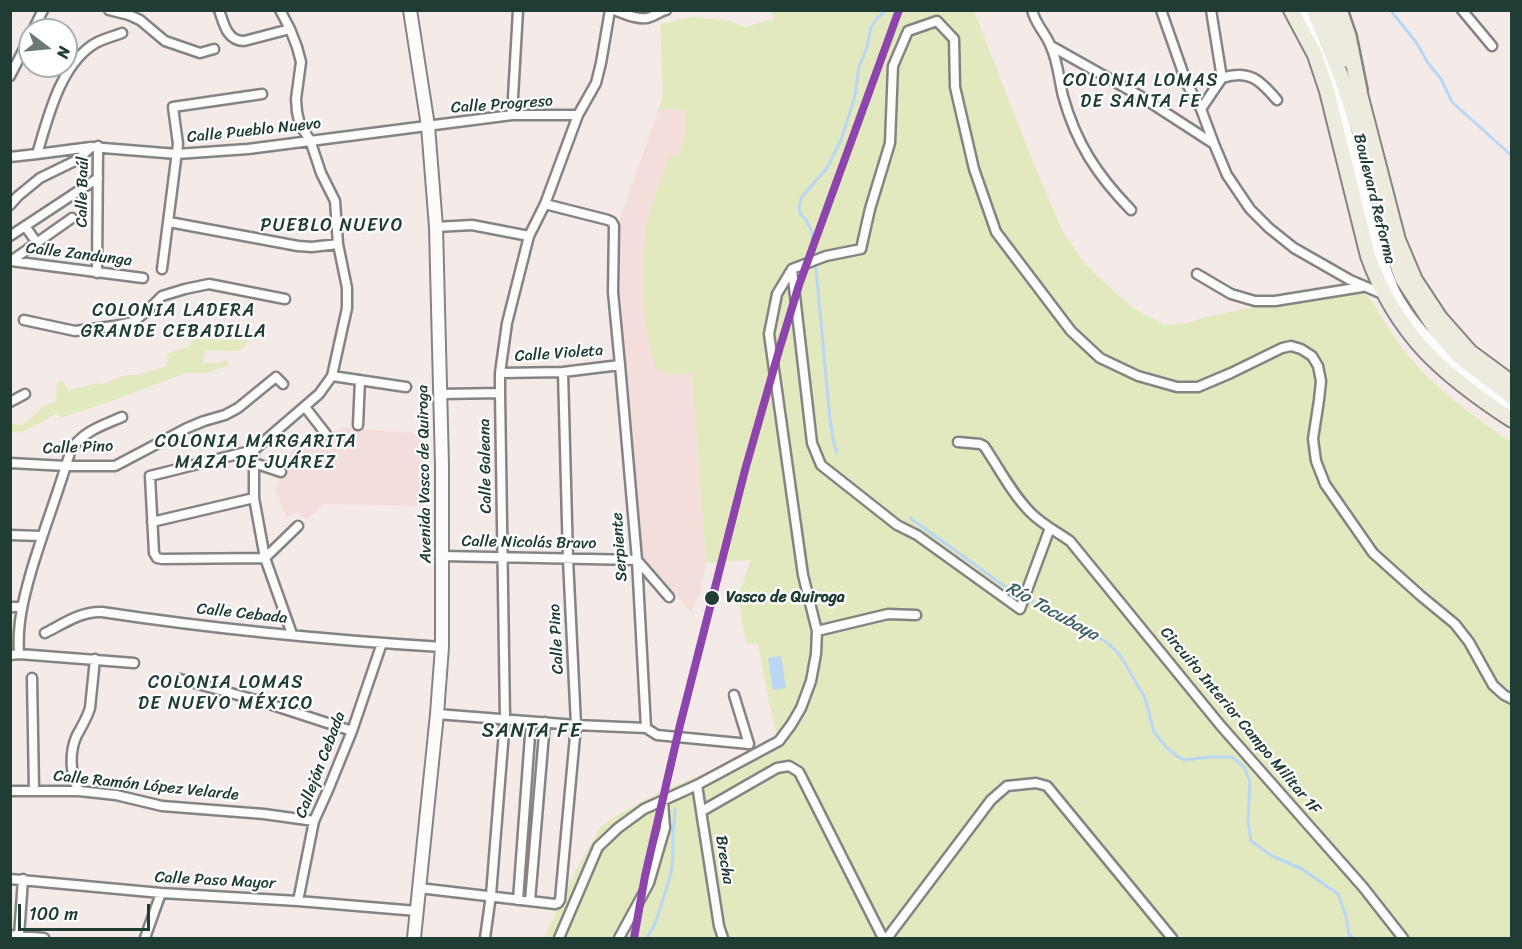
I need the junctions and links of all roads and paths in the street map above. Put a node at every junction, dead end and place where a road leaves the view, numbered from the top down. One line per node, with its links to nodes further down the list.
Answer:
1 (110, 10): 21 (street)
2 (219, 10): 17 (street)
3 (280, 10): 17 (street)
4 (410, 10): 31 (main road, Avenida Vasco de Quiroga)
5 (518, 10): 29 (street)
6 (612, 10): 7 (street); 30 (street, Calle Galeana)
7 (666, 10)
8 (1032, 10): 19 (street)
9 (1161, 10): 28 (street)
10 (1211, 10): 24 (street)
11 (1291, 10): 57 (main road, Boulevard Reforma)
12 (1304, 10): 74 (main road)
13 (1314, 10): 71 (main road)
14 (1328, 10): 25 (main road)
15 (1339, 10): 25 (highway, Boulevard Reforma)
16 (1462, 10): 20 (street)
17 (290, 29): 32 (street)
18 (122, 33): 35 (street)
19 (1051, 46): 33 (street); 41 (street)
20 (1492, 46)
21 (214, 49)
22 (18, 60): 23 (street)
23 (10, 76)
24 (1222, 78): 27 (street); 28 (street)
25 (1359, 90): 65 (main road, Boulevard Reforma)
26 (262, 94): 36 (street)
27 (1277, 100)
28 (1201, 109): 33 (street)
29 (512, 115): 30 (street, Calle Progreso); 31 (street, Calle Progreso)
30 (578, 115): 39 (street, Calle Galeana)
31 (428, 126): 32 (street, Calle Pueblo Nuevo); 45 (main road, Avenida Vasco de Quiroga)
32 (310, 140): 36 (street, Calle Pueblo Nuevo); 49 (street)
33 (1214, 144): 56 (street)
34 (95, 146): 35 (street, Calle Pueblo Nuevo); 36 (street, Calle Pueblo Nuevo); 38 (street, Calle Baúl); 40 (street)
35 (37, 154): 37 (street, Calle Pueblo Nuevo)
36 (177, 154): 43 (street)
37 (10, 157)
38 (98, 178): 44 (street); 53 (street, Calle Baúl)
39 (545, 204): 47 (street, Calle Galeana); 60 (street, Serpiente)
40 (10, 205)
41 (1131, 210)
42 (72, 218): 48 (street)
43 (169, 222): 49 (street); 51 (street)
44 (25, 226): 46 (street); 48 (street)
45 (436, 226): 47 (street); 70 (main road, Avenida Vasco de Quiroga)
46 (10, 236)
47 (529, 236): 62 (street, Calle Galeana)
48 (37, 243): 50 (street)
49 (338, 244): 63 (street)
50 (11, 261): 53 (street, Calle Zandunga)
51 (162, 269)
52 (792, 269): 88 (street); 100 (street); 111 (street)
53 (97, 273): 55 (street, Calle Zandunga)
54 (1197, 274): 56 (street)
55 (143, 278)
56 (1363, 287): 57 (street)
57 (1384, 295): 76 (main road, Boulevard Reforma)
58 (285, 299): 59 (street)
59 (24, 320)
60 (620, 365): 61 (street, Calle Violeta); 95 (street, Serpiente)
61 (563, 372): 62 (street, Calle Violeta); 94 (street, Calle Pino)
62 (500, 373): 68 (street, Calle Galeana)
63 (332, 376): 64 (street); 73 (street)
64 (360, 380): 67 (street); 77 (street)
65 (1512, 383)
66 (283, 384): 83 (street, Calle Pino)
67 (406, 387)
68 (500, 393): 70 (street); 92 (street, Calle Galeana)
69 (25, 394): 72 (street)
70 (441, 394): 91 (main road, Avenida Vasco de Quiroga)
71 (1512, 397)
72 (10, 402)
73 (305, 407): 78 (street); 80 (street)
74 (1512, 408)
75 (122, 417): 83 (street)
76 (1512, 420)
77 (358, 425)
78 (326, 434)
79 (958, 442): 88 (street, Circuito Interior Campo Militar 1F)
80 (254, 450): 82 (street); 86 (street)
81 (10, 463): 83 (street, Calle Pino)
82 (254, 463): 84 (street); 85 (street)
83 (66, 466): 90 (street)
84 (281, 472)
85 (254, 498): 86 (street); 93 (street)
86 (152, 522): 93 (street)
87 (298, 526): 93 (street)
88 (1050, 528): 147 (street, Circuito Interior Campo Militar 1F)
89 (10, 535): 90 (street)
90 (41, 536): 98 (street)
91 (442, 556): 92 (street, Calle Nicolás Bravo); 104 (main road, Avenida Vasco de Quiroga)
92 (502, 557): 94 (street, Calle Nicolás Bravo); 113 (street, Calle Galeana)
93 (265, 558): 102 (street)
94 (568, 559): 95 (street, Calle Nicolás Bravo); 116 (street, Calle Pino)
95 (637, 560): 96 (street); 117 (street, Serpiente)
96 (669, 597)
97 (10, 607): 98 (street)
98 (21, 607): 105 (street)
99 (916, 615): 100 (street)
100 (817, 631): 119 (street)
101 (45, 633): 102 (street, Calle Cebada)
102 (292, 634): 103 (street, Calle Cebada)
103 (382, 643): 104 (street, Calle Cebada); 118 (street, Callejón Cebada)
104 (442, 647): 112 (main road, Avenida Vasco de Quiroga)
105 (15, 655): 106 (street)
106 (95, 659): 107 (street); 122 (street)
107 (134, 663)
108 (32, 678): 120 (street)
109 (180, 679): 118 (street)
110 (734, 695): 117 (street)
111 (1512, 699)
112 (437, 714): 113 (street); 130 (main road, Avenida Vasco de Quiroga)
113 (505, 719): 114 (street); 132 (street, Calle Galeana)
114 (531, 722): 115 (street); 126 (street)
115 (545, 722): 116 (street); 127 (street)
116 (576, 725): 117 (street); 135 (street, Calle Pino)
117 (646, 728)
118 (352, 731): 125 (street, Callejón Cebada)
119 (697, 785): 123 (street); 124 (street, Brecha)
120 (34, 790): 121 (street, Calle Ramón López Velarde); 122 (street, Calle Ramón López Velarde)
121 (10, 791)
122 (79, 792): 125 (street, Calle Ramón López Velarde)
123 (663, 802): 142 (street); 143 (street)
124 (702, 811): 144 (street, Brecha); 145 (street)
125 (314, 820): 134 (street, Callejón Cebada)
126 (524, 822): 127 (street); 133 (street)
127 (537, 822): 135 (street)
128 (10, 879): 129 (street, Calle Paso Mayor)
129 (23, 879): 131 (street, Calle Paso Mayor); 137 (street)
130 (419, 888): 132 (street); 136 (main road, Avenida Vasco de Quiroga)
131 (161, 894): 134 (street, Calle Paso Mayor); 139 (street)
132 (491, 895): 133 (street); 141 (street, Calle Galeana)
133 (518, 900): 135 (street)
134 (298, 901): 136 (street, Calle Paso Mayor)
135 (530, 901)
136 (417, 911): 140 (main road, Avenida Vasco de Quiroga)
137 (15, 936): 138 (street)
138 (44, 939)
139 (145, 939)
140 (414, 939)
141 (485, 939)
142 (559, 939)
143 (619, 939)
144 (723, 939)
145 (885, 939): 146 (street)
146 (1172, 939)
147 (1403, 939)

